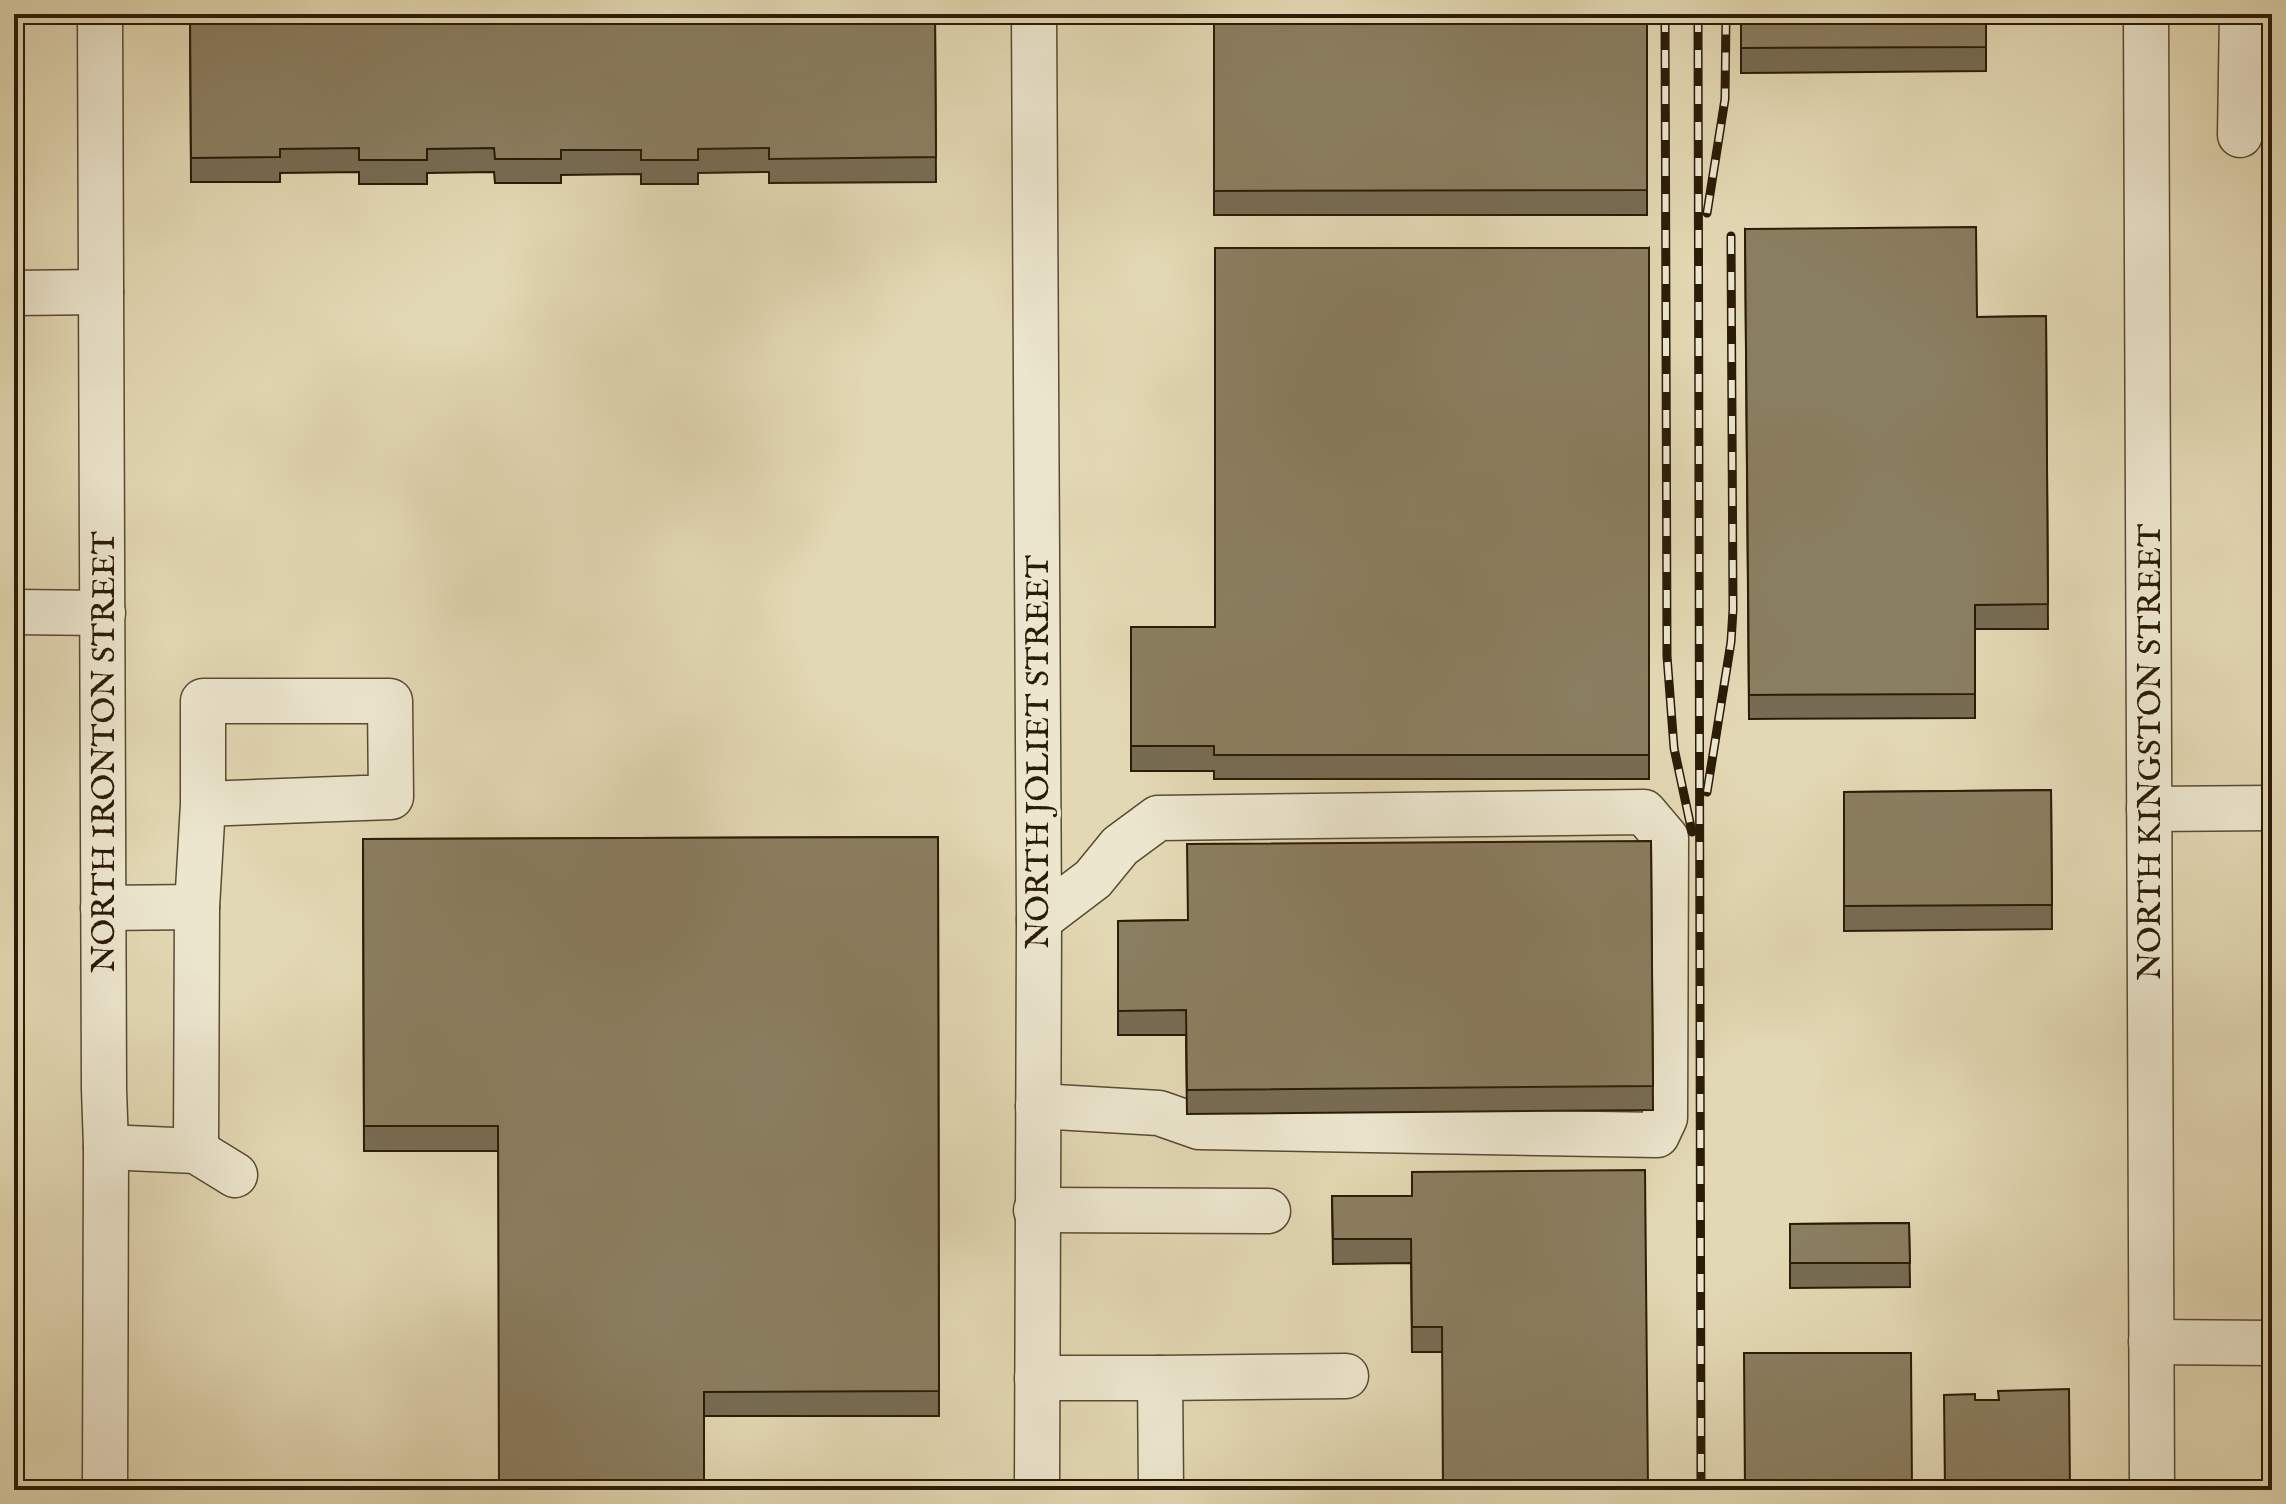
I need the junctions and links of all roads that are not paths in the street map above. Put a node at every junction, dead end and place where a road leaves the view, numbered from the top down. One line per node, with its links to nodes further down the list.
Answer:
1 (100, 14): 6 (street, NORTH IRONTON STREET)
2 (1034, 14): 15 (street, NORTH JOLIET STREET)
3 (2146, 14): 12 (street, NORTH KINGSTON STREET)
4 (2242, 14): 5 (street)
5 (2240, 135)
6 (101, 292): 7 (street); 9 (street, NORTH IRONTON STREET)
7 (14, 293)
8 (14, 612): 9 (street)
9 (103, 613): 14 (street, NORTH IRONTON STREET)
10 (203, 804): 10 (street); 13 (street)
11 (2272, 808): 12 (street)
12 (2149, 809): 22 (street, NORTH KINGSTON STREET)
13 (197, 907): 14 (street); 18 (street)
14 (103, 908): 17 (street, NORTH IRONTON STREET)
15 (1039, 920): 16 (street, NORTH JOLIET STREET); 16 (street)
16 (1038, 1106): 20 (street, NORTH JOLIET STREET)
17 (106, 1147): 18 (street); 27 (street, NORTH IRONTON STREET)
18 (196, 1151): 19 (street)
19 (235, 1175)
20 (1036, 1210): 21 (street); 25 (street, NORTH JOLIET STREET)
21 (1268, 1211)
22 (2151, 1342): 23 (street); 30 (street, NORTH KINGSTON STREET)
23 (2272, 1343)
24 (1346, 1376): 26 (street)
25 (1037, 1378): 26 (street); 28 (street, NORTH JOLIET STREET)
26 (1160, 1378): 29 (street)
27 (105, 1490)
28 (1037, 1490)
29 (1161, 1490)
30 (2152, 1490)

